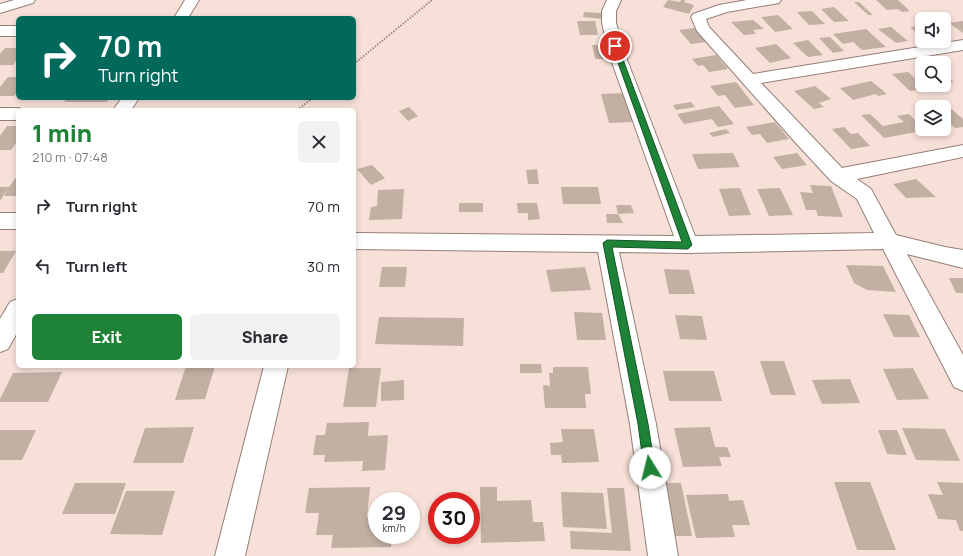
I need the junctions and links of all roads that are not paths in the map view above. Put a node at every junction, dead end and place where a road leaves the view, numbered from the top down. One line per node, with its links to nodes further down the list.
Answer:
1 (28, 0): 5 (street)
2 (192, 0): 6 (street)
3 (614, 0): 20 (street)
4 (774, 0): 10 (street)
5 (0, 9)
6 (182, 16)
7 (0, 31): 8 (street)
8 (16, 31)
9 (963, 44): 10 (street)
10 (748, 80): 14 (street)
11 (0, 114): 12 (street)
12 (16, 114)
13 (963, 151): 14 (street)
14 (838, 176): 17 (street)
15 (0, 221): 16 (street)
16 (16, 221)
17 (888, 240): 20 (street); 21 (street); 25 (street)
18 (356, 241): 19 (street)
19 (607, 243): 20 (street); 27 (street)
20 (688, 245)
21 (963, 259)
22 (16, 313): 23 (street)
23 (0, 341)
24 (276, 368): 26 (street)
25 (963, 379)
26 (230, 556)
27 (663, 556)

